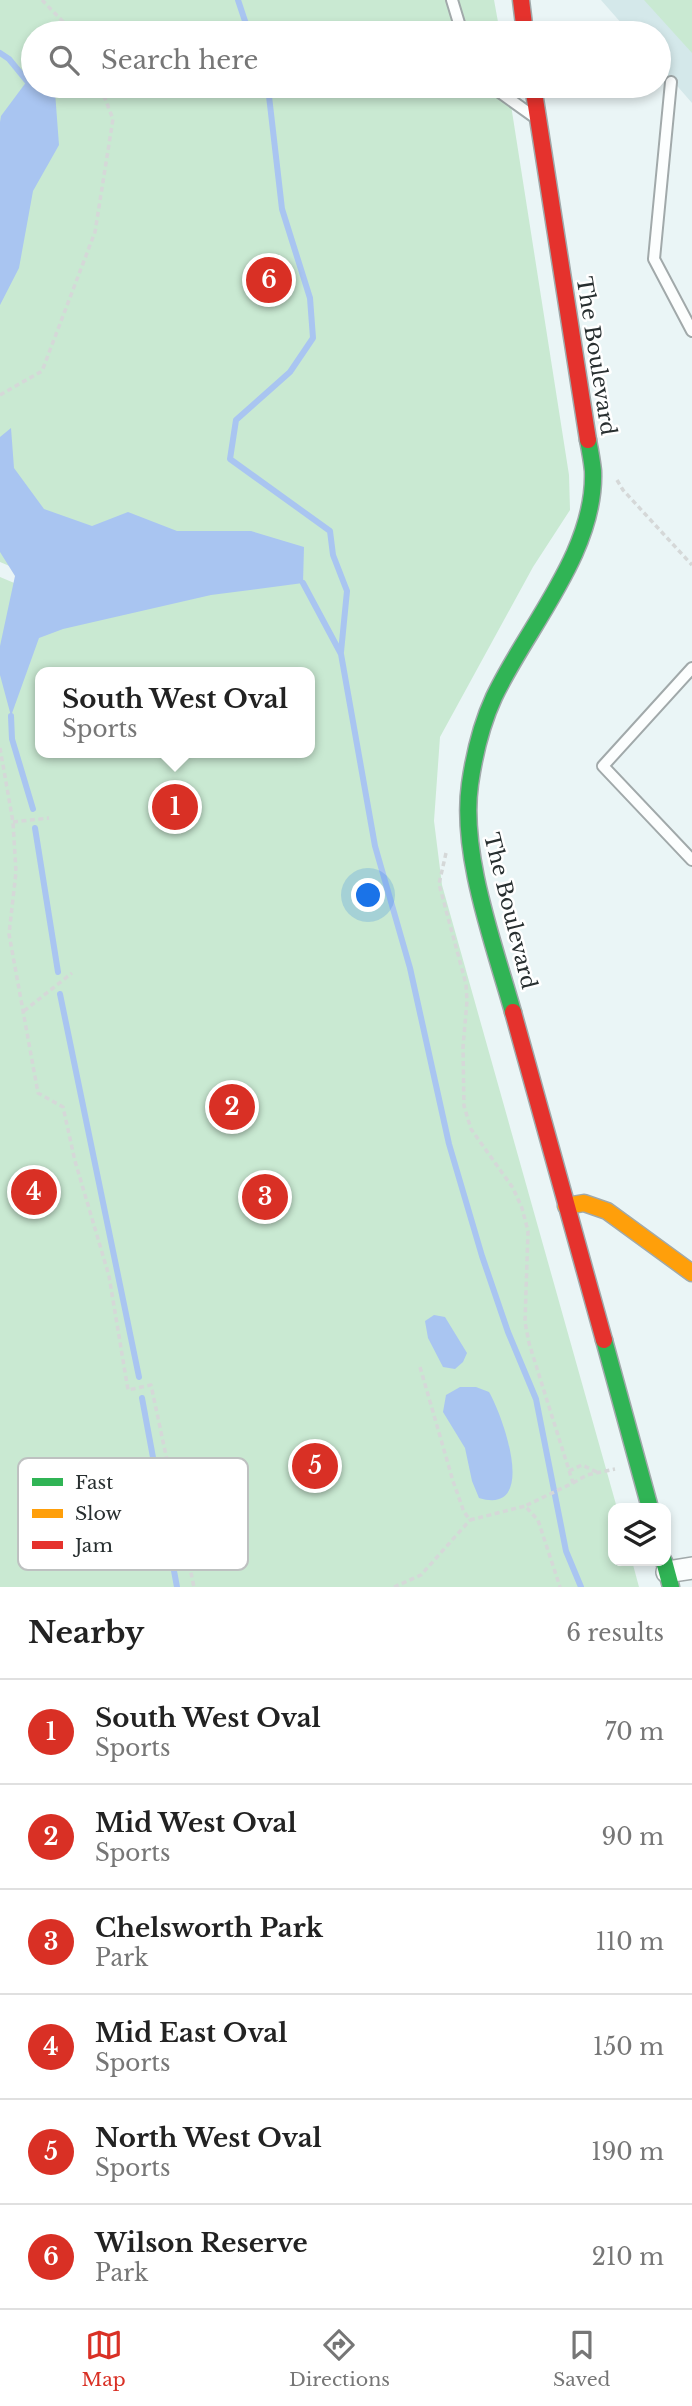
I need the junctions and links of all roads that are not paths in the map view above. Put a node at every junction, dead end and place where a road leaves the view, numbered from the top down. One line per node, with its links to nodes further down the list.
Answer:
1 (452, 0): 3 (lane)
2 (521, 0): 4 (street)
3 (458, 21)
4 (524, 21)
5 (510, 98): 8 (lane)
6 (534, 98): 8 (street, The Boulevard)
7 (669, 98): 9 (lane)
8 (537, 118): 12 (street, The Boulevard)
9 (692, 331)
10 (692, 668): 11 (lane)
11 (692, 860)
12 (566, 1206): 13 (street); 14 (street, The Boulevard)
13 (692, 1273)
14 (649, 1503)
15 (692, 1568): 16 (street)
16 (667, 1573)

